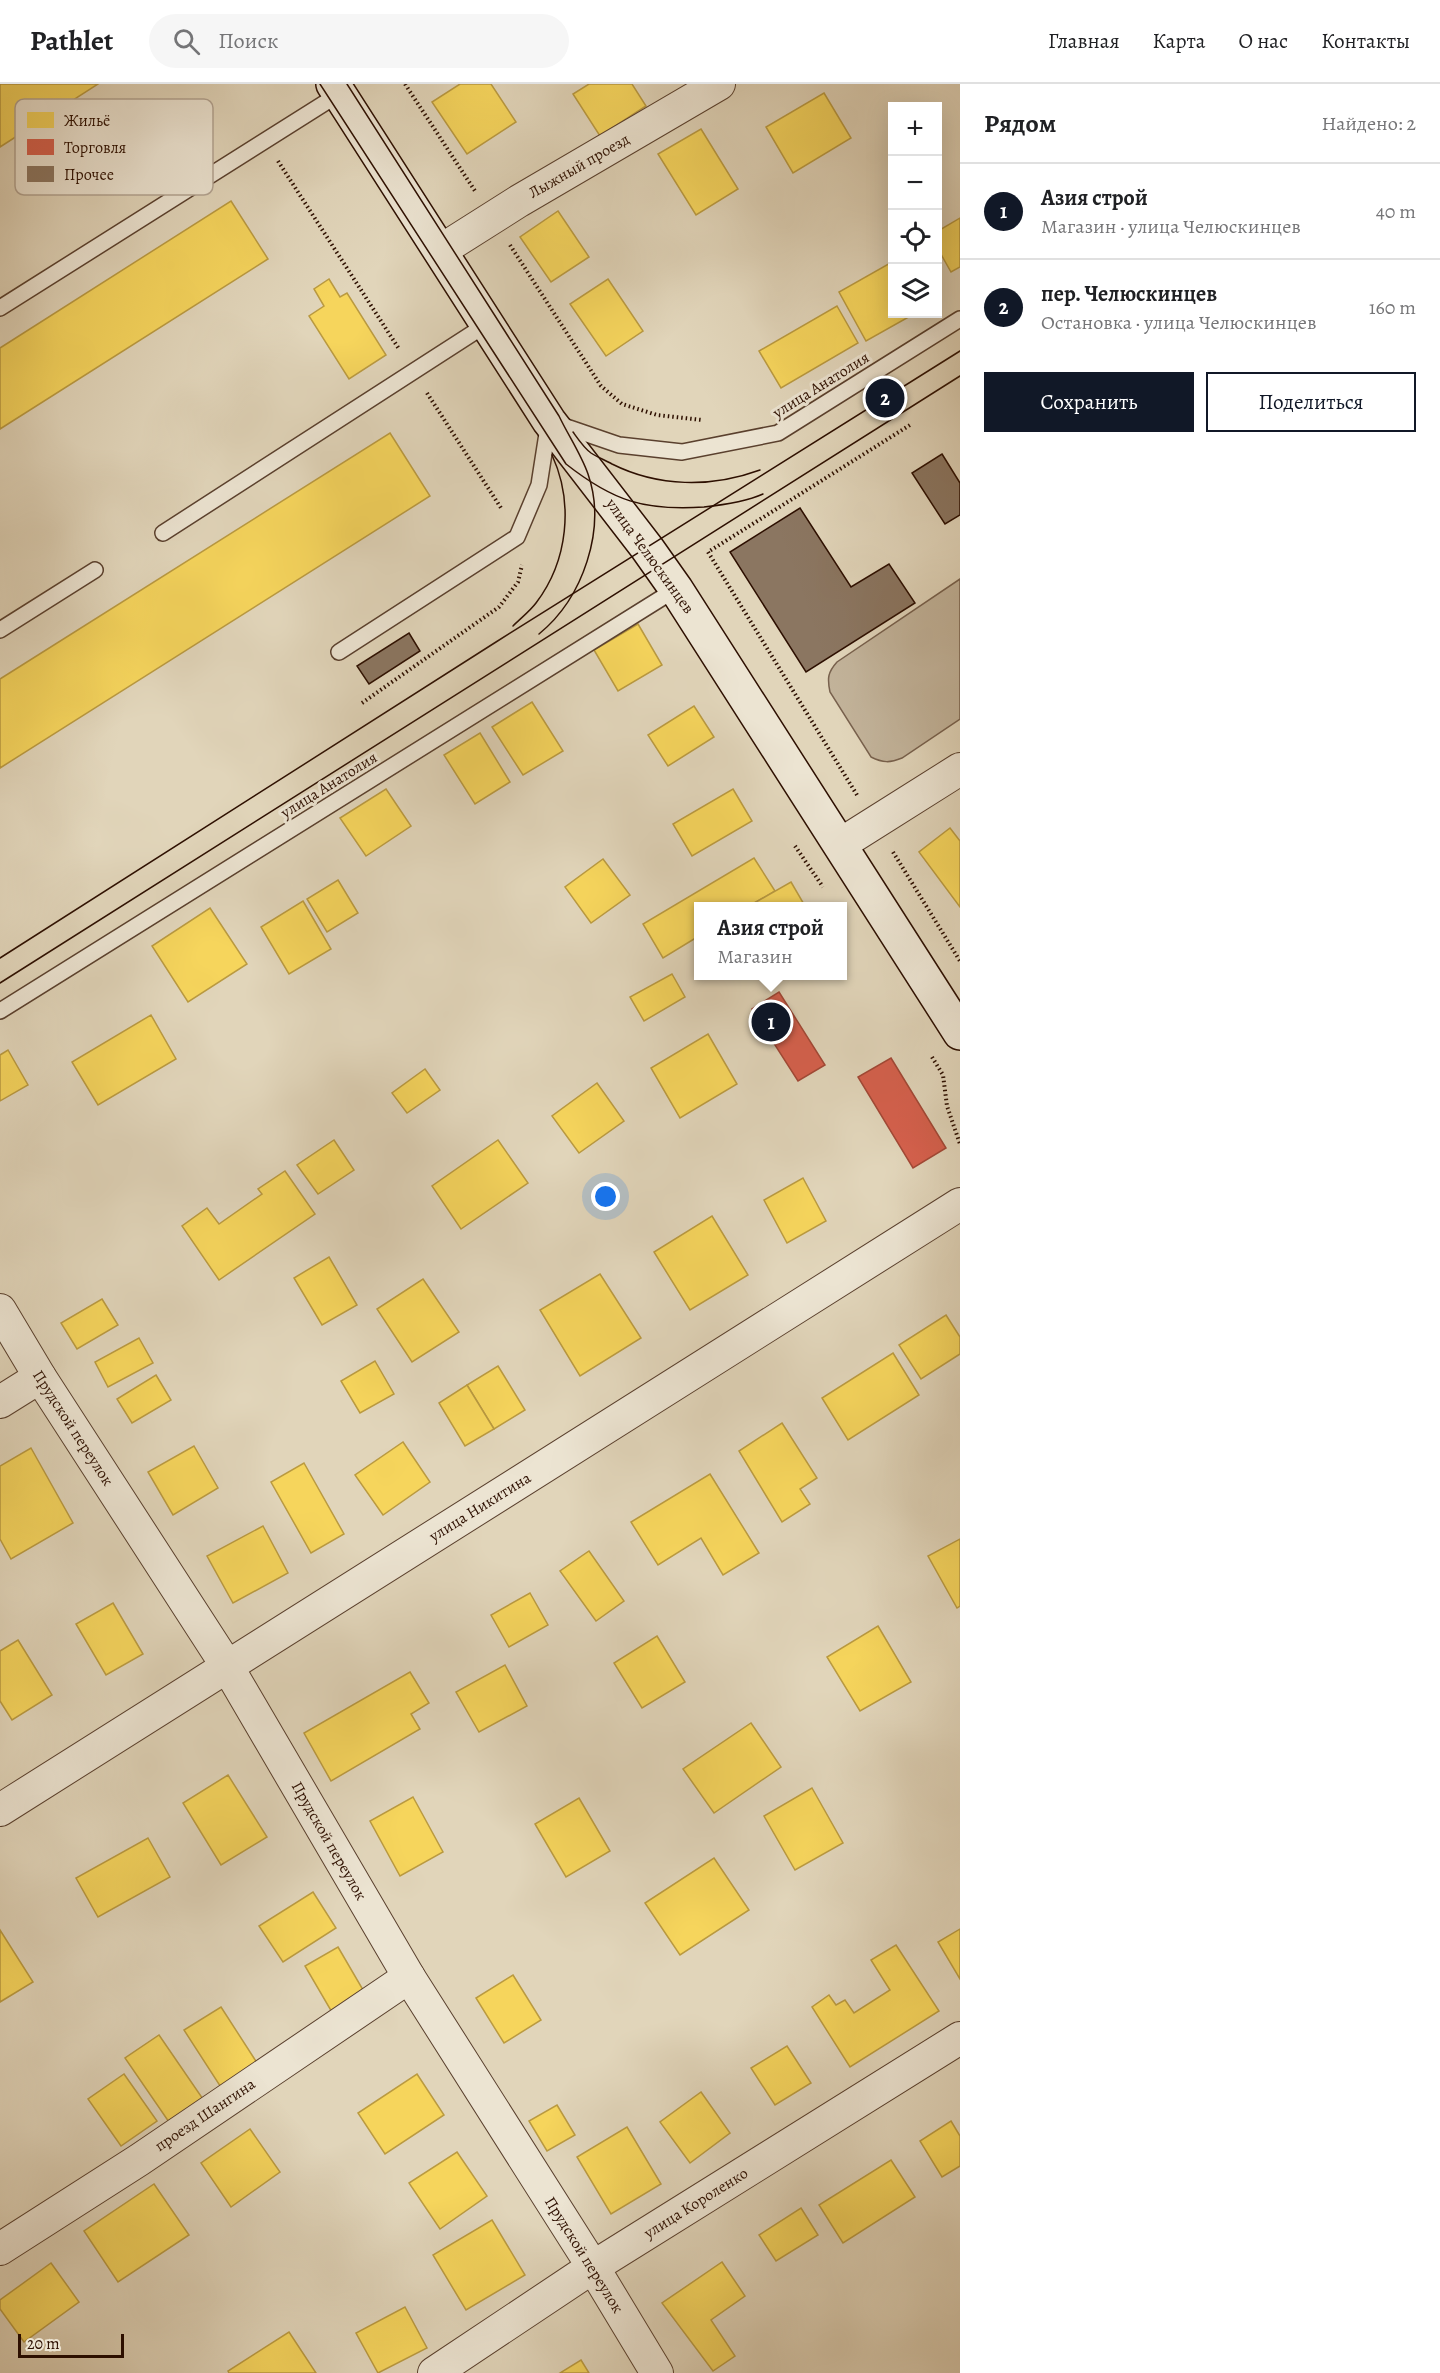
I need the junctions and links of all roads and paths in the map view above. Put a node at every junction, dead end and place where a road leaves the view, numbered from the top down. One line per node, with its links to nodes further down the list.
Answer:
1 (719, 84): 6 (street, Лыжный проезд)
2 (336, 89): 3 (lane); 6 (main road, улица Челюскинцев)
3 (264, 141): 4 (lane); 11 (path)
4 (213, 173)
5 (179, 195): 7 (lane)
6 (440, 251): 9 (main road, улица Челюскинцев)
7 (0, 308)
8 (960, 319): 13 (lane, улица Анатолия)
9 (487, 324): 11 (lane); 13 (main road, улица Челюскинцев)
10 (584, 356): 12 (path)
11 (413, 371): 15 (lane); 16 (path)
12 (707, 420)
13 (549, 421): 16 (lane); 18 (main road, улица Челюскинцев)
14 (910, 425): 23 (path)
15 (163, 533)
16 (517, 537): 20 (lane); 21 (path)
17 (95, 570): 19 (lane)
18 (676, 589): 24 (main road, улица Челюскинцев); 26 (lane, улица Анатолия)
19 (0, 630)
20 (339, 652)
21 (362, 704)
22 (960, 769): 23 (street)
23 (875, 823): 24 (street); 25 (path)
24 (841, 844): 27 (main road, улица Челюскинцев)
25 (960, 961)
26 (0, 1011)
27 (960, 1033)
28 (960, 1204): 32 (street, улица Никитина)
29 (0, 1310): 30 (street, Прудской переулок)
30 (40, 1377): 31 (street); 32 (street, Прудской переулок)
31 (0, 1402)
32 (227, 1666): 33 (street, улица Никитина); 34 (street, Прудской переулок)
33 (0, 1810)
34 (409, 1977): 36 (street, проезд Шангина); 37 (street, Прудской переулок)
35 (960, 2037): 37 (street, улица Короленко)
36 (0, 2249)
37 (593, 2267): 38 (street, улица Короленко); 39 (street, Прудской переулок)
38 (434, 2373)
39 (657, 2373)

